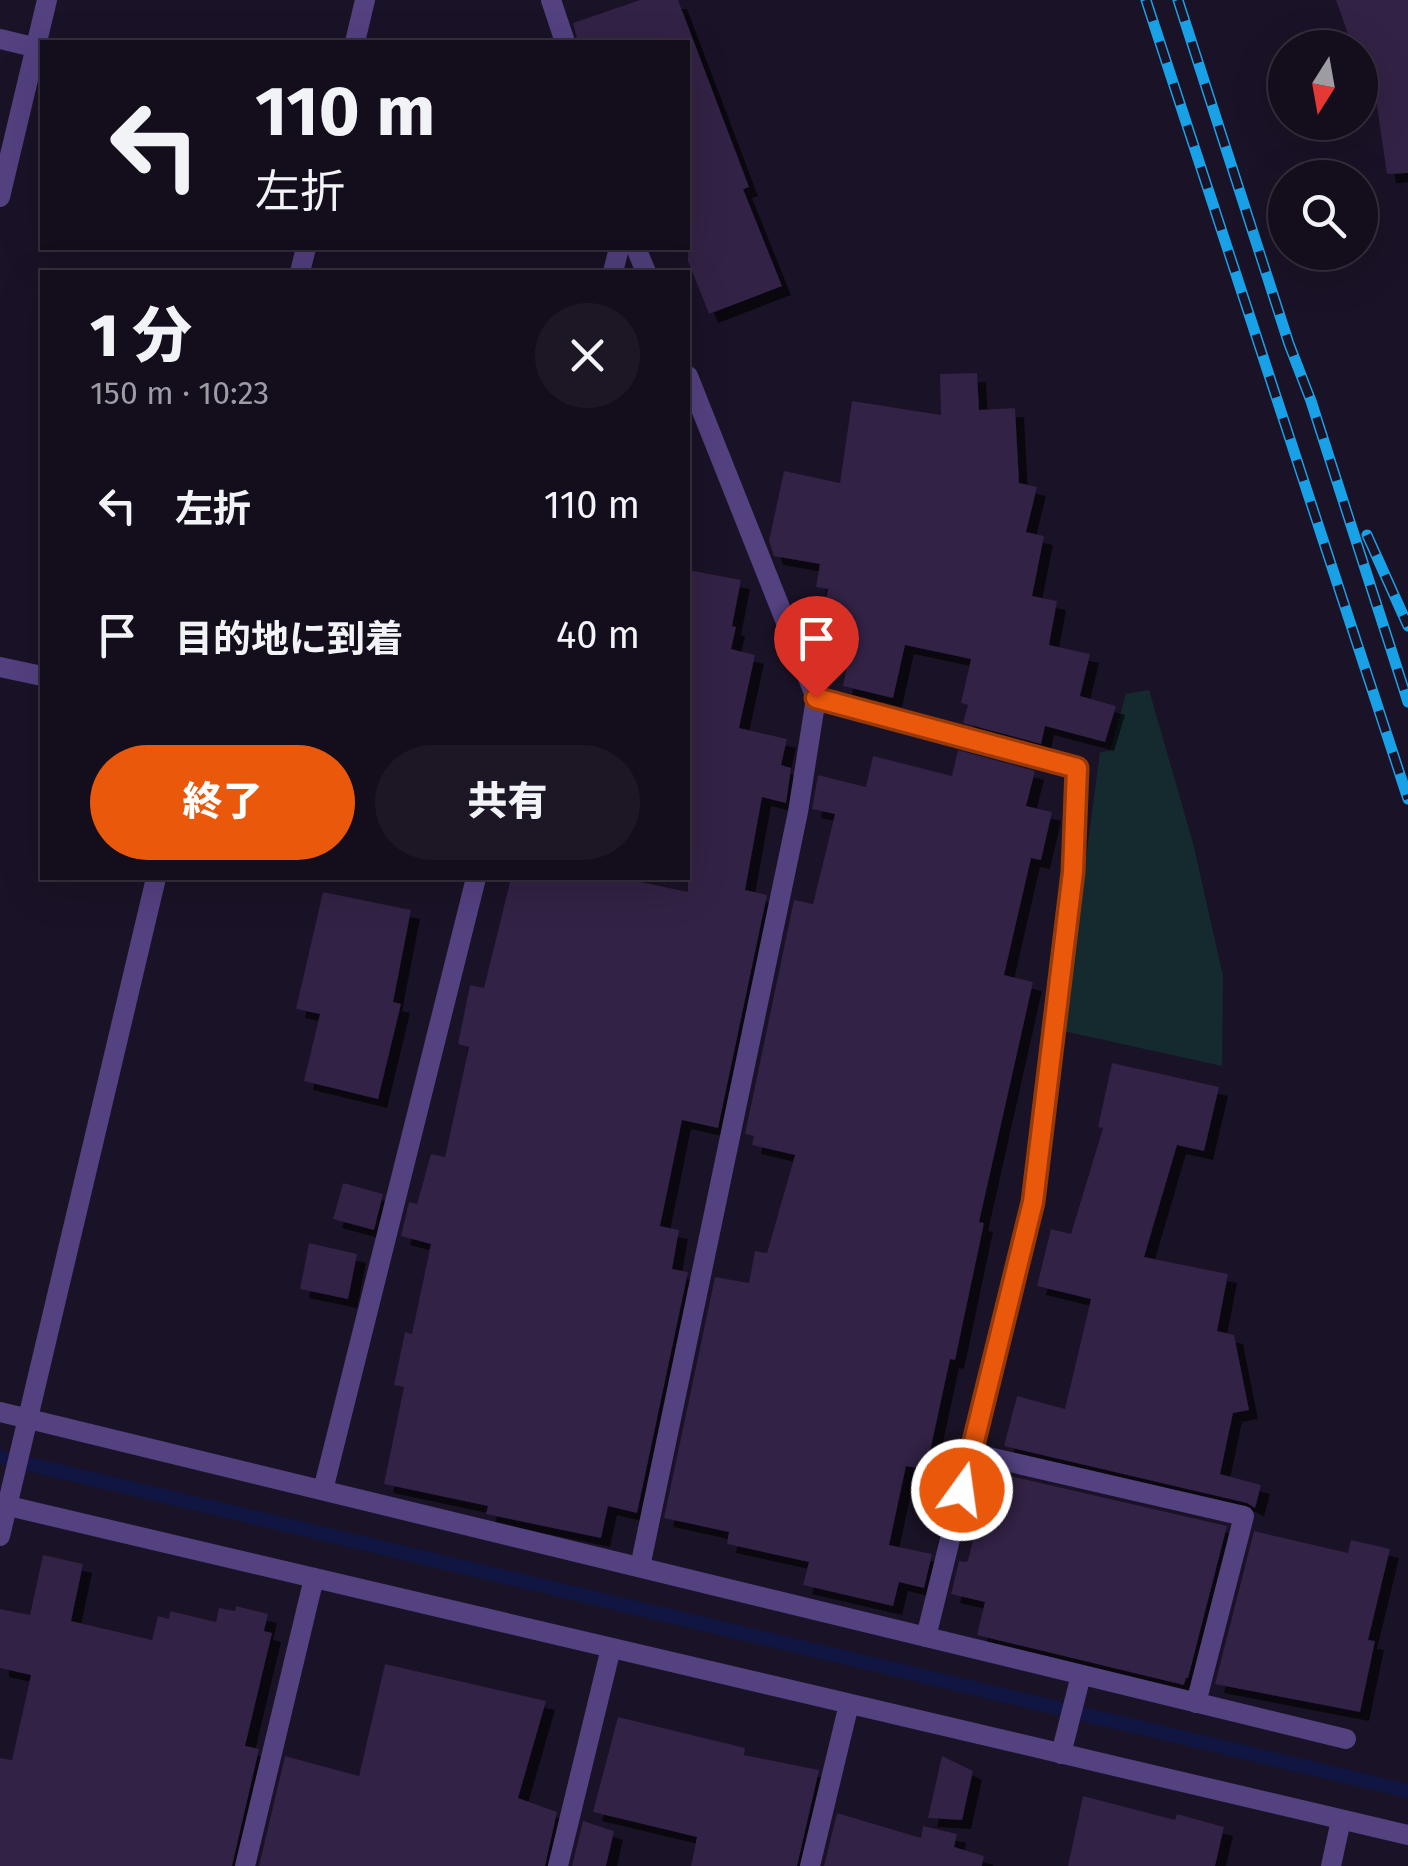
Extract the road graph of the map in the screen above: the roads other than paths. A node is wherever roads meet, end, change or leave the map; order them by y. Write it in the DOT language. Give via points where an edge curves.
graph roads {
  1 [pos="46,0"];
  2 [pos="365,0"];
  3 [pos="550,0"];
  4 [pos="0,39"];
  5 [pos="40,40"];
  6 [pos="355,40"];
  7 [pos="564,40"];
  8 [pos="39,48"];
  9 [pos="0,196"];
  10 [pos="690,381"];
  11 [pos="0,667"];
  12 [pos="40,676"];
  13 [pos="816,698"];
  14 [pos="156,880"];
  15 [pos="476,880"];
  16 [pos="0,1412"];
  17 [pos="28,1419"];
  18 [pos="972,1453"];
  19 [pos="323,1490"];
  20 [pos="4,1505"];
  21 [pos="0,1536"];
  22 [pos="640,1567"];
  23 [pos="314,1578"];
  24 [pos="926,1637"];
  25 [pos="610,1648"];
  26 [pos="1082,1675"];
  27 [pos="1196,1703"];
  28 [pos="849,1704"];
  29 [pos="1346,1739"];
  30 [pos="1061,1754"];
  31 [pos="1341,1820"];
  32 [pos="1408,1835"];
  33 [pos="245,1866"];
  34 [pos="558,1866"];
  35 [pos="810,1866"];
  36 [pos="1330,1866"];
  1 -- 5 [label="street"];
  2 -- 6 [label="street"];
  3 -- 7 [label="street"];
  4 -- 8 [label="street"];
  8 -- 9 [label="street"];
  10 -- 13 [label="street"];
  11 -- 12 [label="street"];
  13 -- 18 [label="street" via="1077,768 1073,872 1033,1202"];
  13 -- 22 [label="street"];
  14 -- 17 [label="street"];
  15 -- 19 [label="street"];
  16 -- 17 [label="street"];
  17 -- 19 [label="street"];
  17 -- 20 [label="street"];
  18 -- 24 [label="street"];
  18 -- 27 [label="street" via="1244,1516"];
  19 -- 22 [label="street"];
  20 -- 21 [label="street"];
  20 -- 23 [label="street"];
  22 -- 24 [label="street"];
  23 -- 25 [label="street"];
  23 -- 33 [label="street"];
  24 -- 26 [label="street"];
  25 -- 28 [label="street"];
  25 -- 34 [label="street"];
  26 -- 27 [label="street"];
  26 -- 30 [label="street"];
  27 -- 29 [label="street"];
  28 -- 30 [label="street"];
  28 -- 35 [label="street"];
  30 -- 31 [label="street"];
  31 -- 32 [label="street"];
  31 -- 36 [label="street"];
}
